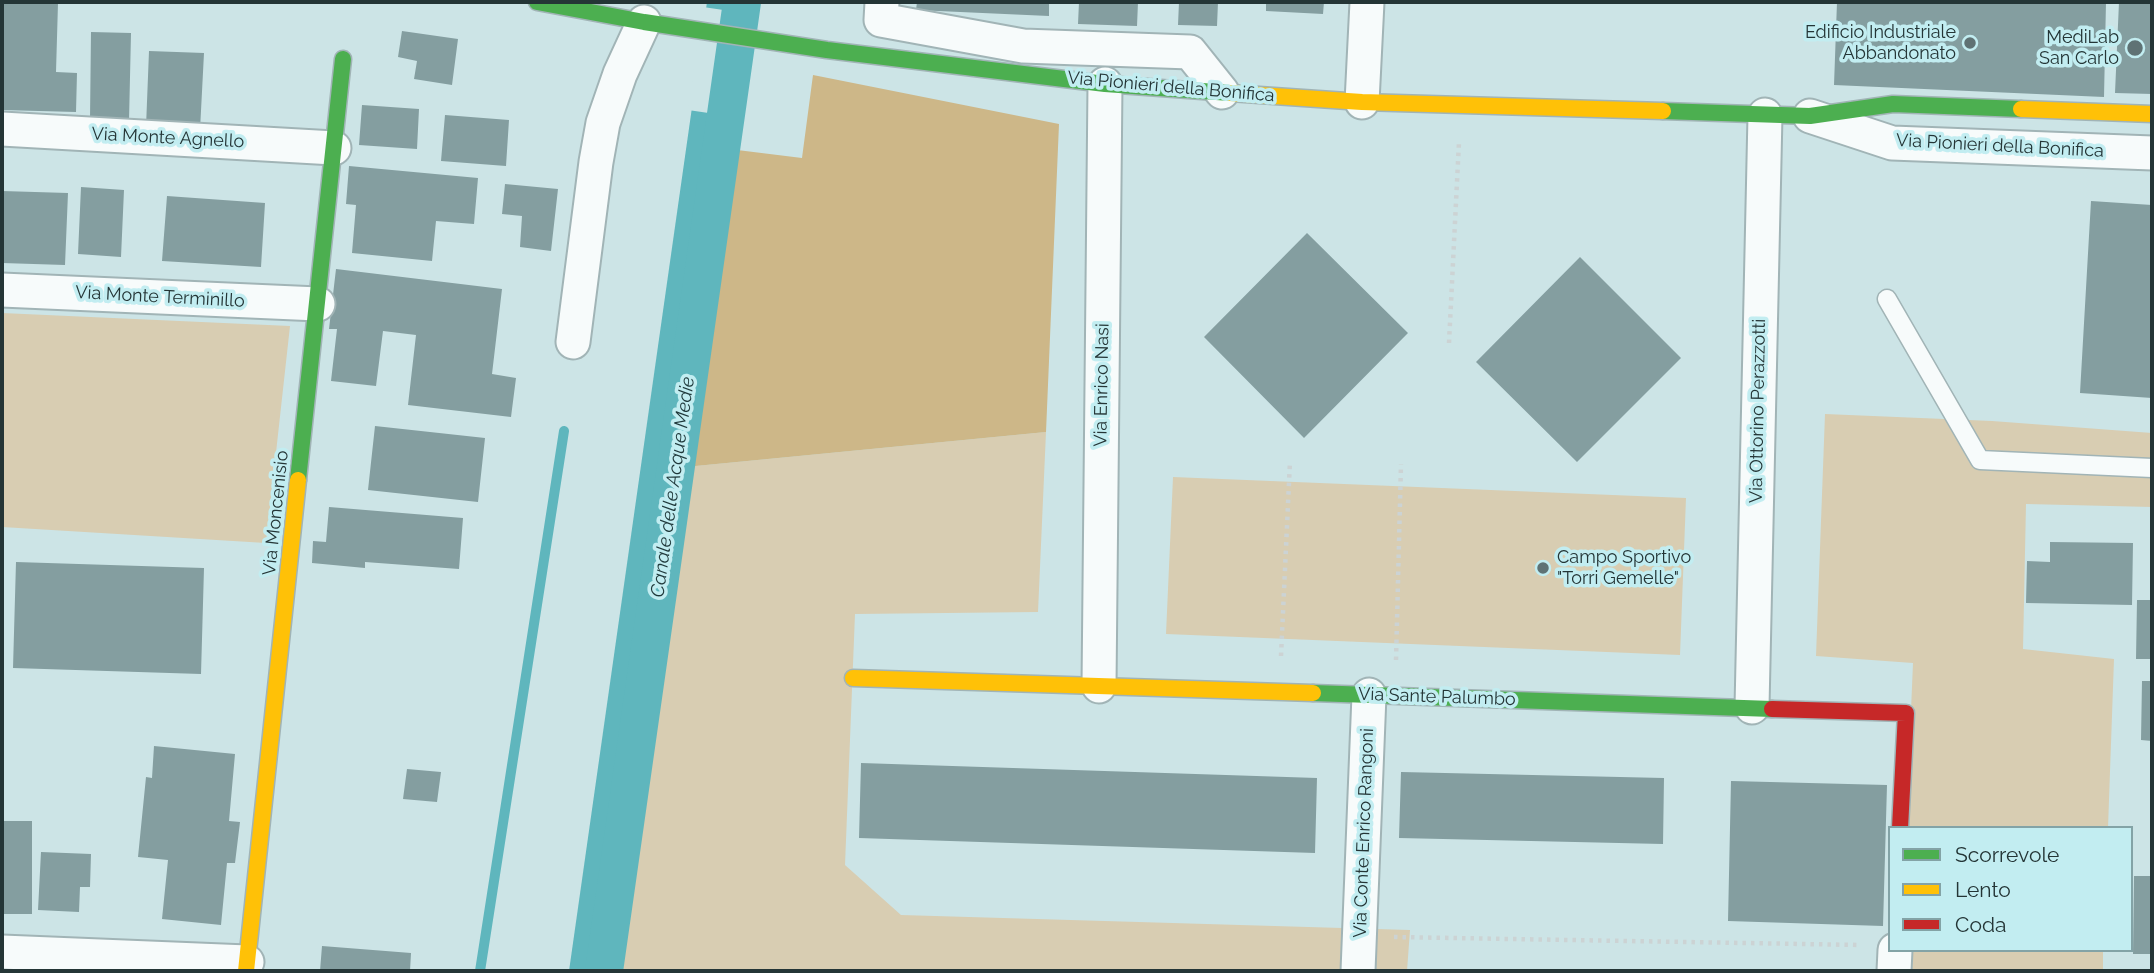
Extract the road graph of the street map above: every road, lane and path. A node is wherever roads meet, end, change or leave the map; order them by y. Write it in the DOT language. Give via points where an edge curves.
graph roads {
  1 [pos="537,2"];
  2 [pos="882,2"];
  3 [pos="1367,2"];
  4 [pos="644,22"];
  5 [pos="343,59"];
  6 [pos="1105,84"];
  7 [pos="1222,92"];
  8 [pos="1362,102"];
  9 [pos="1461,105"];
  10 [pos="2152,114"];
  11 [pos="1765,115"];
  12 [pos="1810,116"];
  13 [pos="2,129"];
  14 [pos="334,148"];
  15 [pos="2152,153"];
  16 [pos="2,290"];
  17 [pos="1887,299"];
  18 [pos="318,304"];
  19 [pos="573,342"];
  20 [pos="1449,343"];
  21 [pos="1290,461"];
  22 [pos="1401,464"];
  23 [pos="2152,468"];
  24 [pos="853,678"];
  25 [pos="1099,686"];
  26 [pos="1279,692"];
  27 [pos="1382,695"];
  28 [pos="1752,707"];
  29 [pos="1900,826"];
  30 [pos="1359,937"];
  31 [pos="1862,945"];
  32 [pos="2,952"];
  33 [pos="1895,952"];
  34 [pos="247,967"];
  35 [pos="1358,971"];
  36 [pos="1894,971"];
  1 -- 4 [label="street, Via Pionieri della Bonifica"];
  2 -- 7 [label="street" via="881,20 1023,46 1190,52"];
  3 -- 8 [label="street"];
  4 -- 6 [label="street, Via Pionieri della Bonifica"];
  4 -- 19 [label="street" via="603,123"];
  5 -- 14 [label="street, Via Moncenisio"];
  6 -- 7 [label="street, Via Pionieri della Bonifica"];
  6 -- 25 [label="street, Via Enrico Nasi"];
  7 -- 8 [label="street, Via Pionieri della Bonifica"];
  8 -- 9 [label="street, Via Pionieri della Bonifica"];
  9 -- 11 [label="street, Via Pionieri della Bonifica"];
  9 -- 20 [label="path"];
  10 -- 12 [label="street, Via Pionieri della Bonifica" via="1893,104"];
  11 -- 12 [label="street, Via Pionieri della Bonifica"];
  11 -- 28 [label="street, Via Ottorino Perazzotti"];
  12 -- 15 [label="street, Via Pionieri della Bonifica" via="1892,143"];
  13 -- 14 [label="street, Via Monte Agnello"];
  14 -- 18 [label="street, Via Moncenisio"];
  16 -- 18 [label="street, Via Monte Terminillo"];
  17 -- 23 [label="lane" via="1980,460"];
  18 -- 34 [label="street, Via Moncenisio"];
  21 -- 26 [label="path"];
  22 -- 27 [label="path"];
  24 -- 25 [label="street, Via Sante Palumbo"];
  25 -- 26 [label="street, Via Sante Palumbo"];
  26 -- 27 [label="street, Via Sante Palumbo"];
  27 -- 28 [label="street, Via Sante Palumbo"];
  27 -- 30 [label="street, Via Conte Enrico Rangoni"];
  28 -- 29 [label="street, Via Sante Palumbo" via="1906,713"];
  30 -- 31 [label="path"];
  30 -- 35 [label="street, Via Conte Enrico Rangoni"];
  32 -- 34 [label="street"];
  33 -- 36 [label="street"];
}
